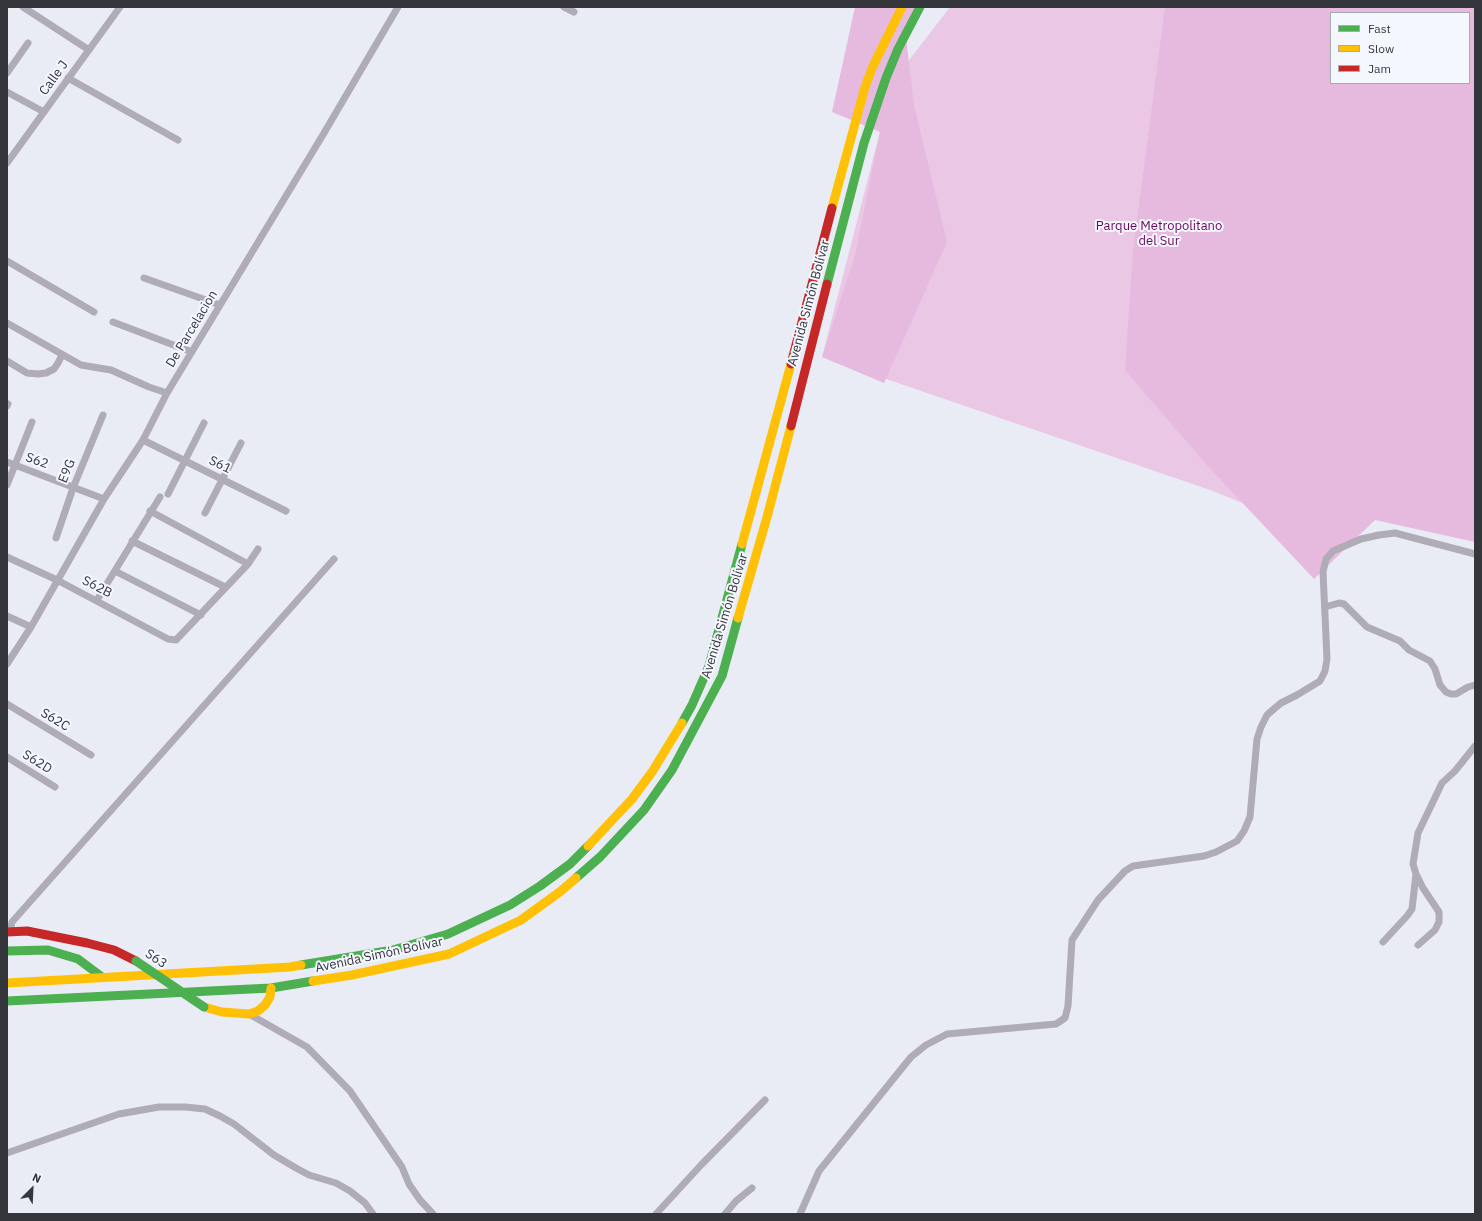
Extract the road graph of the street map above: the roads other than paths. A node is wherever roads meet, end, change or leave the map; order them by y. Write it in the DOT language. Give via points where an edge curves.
graph roads {
  1 [pos="22,7"];
  2 [pos="120,7"];
  3 [pos="398,7"];
  4 [pos="564,7"];
  5 [pos="902,7"];
  6 [pos="920,7"];
  7 [pos="574,12"];
  8 [pos="28,43"];
  9 [pos="89,50"];
  10 [pos="7,73"];
  11 [pos="68,78"];
  12 [pos="7,92"];
  13 [pos="44,112"];
  14 [pos="178,140"];
  15 [pos="7,163"];
  16 [pos="7,261"];
  17 [pos="144,278"];
  18 [pos="220,306"];
  19 [pos="94,312"];
  20 [pos="113,322"];
  21 [pos="7,323"];
  22 [pos="192,352"];
  23 [pos="62,355"];
  24 [pos="7,361"];
  25 [pos="167,394"];
  26 [pos="781,404"];
  27 [pos="795,408"];
  28 [pos="103,415"];
  29 [pos="32,422"];
  30 [pos="204,423"];
  31 [pos="143,440"];
  32 [pos="241,444"];
  33 [pos="185,461"];
  34 [pos="7,462"];
  35 [pos="15,465"];
  36 [pos="222,480"];
  37 [pos="7,485"];
  38 [pos="73,488"];
  39 [pos="168,494"];
  40 [pos="160,497"];
  41 [pos="104,499"];
  42 [pos="150,511"];
  43 [pos="286,511"];
  44 [pos="205,513"];
  45 [pos="56,538"];
  46 [pos="132,541"];
  47 [pos="258,549"];
  48 [pos="1475,554"];
  49 [pos="7,557"];
  50 [pos="334,559"];
  51 [pos="248,564"];
  52 [pos="115,571"];
  53 [pos="57,580"];
  54 [pos="225,587"];
  55 [pos="97,600"];
  56 [pos="1325,606"];
  57 [pos="201,615"];
  58 [pos="7,616"];
  59 [pos="31,627"];
  60 [pos="7,664"];
  61 [pos="1475,686"];
  62 [pos="7,704"];
  63 [pos="1475,746"];
  64 [pos="91,755"];
  65 [pos="7,757"];
  66 [pos="55,787"];
  67 [pos="1416,874"];
  68 [pos="8,932"];
  69 [pos="1383,942"];
  70 [pos="1418,945"];
  71 [pos="7,951"];
  72 [pos="102,977"];
  73 [pos="7,983"];
  74 [pos="271,988"];
  75 [pos="7,1001"];
  76 [pos="249,1014"];
  77 [pos="765,1100"];
  78 [pos="7,1152"];
  79 [pos="752,1188"];
  80 [pos="373,1214"];
  81 [pos="433,1214"];
  82 [pos="656,1214"];
  83 [pos="725,1214"];
  84 [pos="800,1214"];
  1 -- 9 [label="street"];
  2 -- 9 [label="street, Calle J"];
  3 -- 18 [label="street, De Parcelacion"];
  4 -- 7 [label="street"];
  5 -- 26 [label="main road, Avenida Simón Bolívar" via="872,66 865,87"];
  6 -- 27 [label="main road, Avenida Simón Bolívar" via="898,48 864,143"];
  8 -- 10 [label="street"];
  9 -- 11 [label="street, Calle J"];
  11 -- 13 [label="street, Calle J"];
  11 -- 14 [label="street"];
  12 -- 13 [label="street"];
  13 -- 15 [label="street, Calle J"];
  16 -- 19 [label="street"];
  17 -- 18 [label="street"];
  18 -- 22 [label="street, De Parcelacion"];
  20 -- 22 [label="street"];
  21 -- 23 [label="street"];
  22 -- 25 [label="street, De Parcelacion"];
  23 -- 24 [label="street" via="54,369 38,374 27,373"];
  23 -- 25 [label="street" via="81,365 111,370"];
  25 -- 31 [label="street, De Parcelacion"];
  26 -- 27 [label="main road"];
  26 -- 72 [label="main road, Avenida Simón Bolívar" via="709,666 692,705 667,750 636,794 570,864 510,905 448,934 394,950 290,967"];
  27 -- 74 [label="main road, Avenida Simón Bolívar" via="722,676 672,770 644,810 600,857 521,920 449,954 352,976"];
  28 -- 38 [label="street, E9G"];
  29 -- 35 [label="street"];
  30 -- 33 [label="street"];
  31 -- 33 [label="street, S61"];
  31 -- 41 [label="street, De Parcelacion"];
  32 -- 36 [label="street"];
  33 -- 36 [label="street, S61"];
  33 -- 39 [label="street"];
  34 -- 35 [label="street, S62"];
  35 -- 37 [label="street"];
  35 -- 38 [label="street, S62"];
  36 -- 43 [label="street, S61"];
  36 -- 44 [label="street"];
  38 -- 41 [label="street, S62"];
  38 -- 45 [label="street, E9G"];
  40 -- 42 [label="street"];
  41 -- 53 [label="street, De Parcelacion"];
  42 -- 46 [label="street"];
  42 -- 51 [label="street"];
  46 -- 52 [label="street"];
  46 -- 54 [label="street"];
  47 -- 51 [label="street"];
  48 -- 56 [label="street" via="1395,533 1379,534 1361,540 1333,551 1326,559 1323,572"];
  49 -- 53 [label="street, S62B"];
  50 -- 68 [label="street" via="12,922"];
  51 -- 54 [label="street"];
  52 -- 55 [label="street"];
  52 -- 57 [label="street"];
  53 -- 55 [label="street, S62B"];
  53 -- 59 [label="street, De Parcelacion"];
  54 -- 57 [label="street"];
  55 -- 57 [label="street, S62B" via="168,639 176,640"];
  56 -- 61 [label="street" via="1344,604 1368,627 1400,642 1430,661 1440,685 1446,692 1456,694"];
  56 -- 84 [label="street" via="1325,671 1320,681 1274,708 1260,727 1250,817 1237,841 1204,856 1133,866 1125,871 1098,900 1072,940 1065,1018 1056,1024 947,1034 926,1045 911,1057 819,1171"];
  58 -- 59 [label="street"];
  59 -- 60 [label="street, De Parcelacion"];
  62 -- 64 [label="street, S62C"];
  63 -- 67 [label="street" via="1442,783 1431,804 1418,833 1413,864"];
  65 -- 66 [label="street, S62D"];
  67 -- 69 [label="street" via="1412,909"];
  67 -- 70 [label="street" via="1440,917 1435,930"];
  68 -- 76 [label="main road, S63, bridge" via="27,931 87,942 114,950 136,961 204,1007 222,1012"];
  71 -- 72 [label="main road" via="48,950 78,959"];
  72 -- 73 [label="main road, Avenida Simón Bolívar"];
  74 -- 75 [label="main road, Avenida Simón Bolívar"];
  74 -- 76 [label="main road" via="270,997 265,1005"];
  76 -- 81 [label="street" via="307,1047 350,1091 402,1168 409,1184"];
  77 -- 82 [label="street" via="701,1164"];
  78 -- 80 [label="street" via="119,1114 159,1107 205,1109 234,1124 274,1155 296,1168 350,1191 365,1203"];
  79 -- 83 [label="street"];
}
